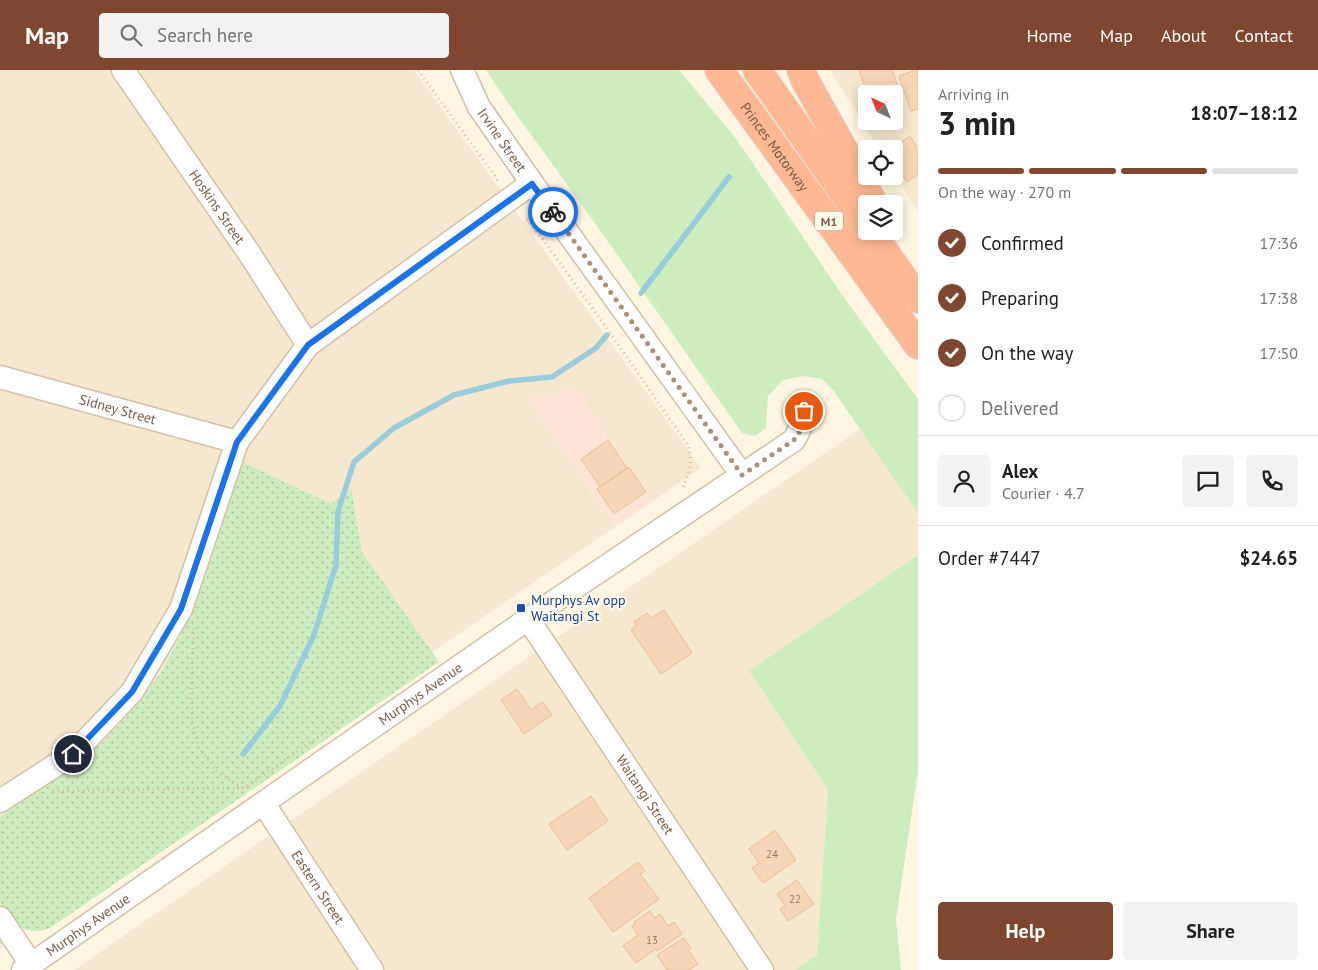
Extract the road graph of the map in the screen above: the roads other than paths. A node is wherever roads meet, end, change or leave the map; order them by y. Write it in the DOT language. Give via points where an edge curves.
graph roads {
  1 [pos="123,70"];
  2 [pos="462,70"];
  3 [pos="708,70"];
  4 [pos="719,70"];
  5 [pos="757,70"];
  6 [pos="801,70"];
  7 [pos="739,98"];
  8 [pos="532,184"];
  9 [pos="869,195"];
  10 [pos="858,215"];
  11 [pos="876,240"];
  12 [pos="895,240"];
  13 [pos="918,282"];
  14 [pos="918,299"];
  15 [pos="308,345"];
  16 [pos="918,345"];
  17 [pos="0,377"];
  18 [pos="804,411"];
  19 [pos="237,442"];
  20 [pos="742,475"];
  21 [pos="528,619"];
  22 [pos="0,801"];
  23 [pos="264,804"];
  24 [pos="0,918"];
  25 [pos="27,967"];
  26 [pos="372,970"];
  27 [pos="762,970"];
  1 -- 15 [label="street, Hoskins Street" via="249,252"];
  2 -- 8 [label="street, Irvine Street" via="479,107"];
  3 -- 7 [label="highway"];
  4 -- 7 [label="highway, Princes Motorway / M1"];
  5 -- 10 [label="highway, M1"];
  6 -- 9 [label="highway"];
  7 -- 16 [label="highway, Princes Motorway / M1"];
  8 -- 15 [label="street"];
  8 -- 20 [label="street, Irvine Street"];
  11 -- 14 [label="highway"];
  12 -- 13 [label="highway"];
  15 -- 19 [label="street"];
  17 -- 19 [label="street, Sidney Street"];
  18 -- 20 [label="street, Murphys Avenue" via="800,431 794,440"];
  19 -- 22 [label="street" via="181,609 132,692 73,754"];
  20 -- 21 [label="street, Murphys Avenue"];
  21 -- 23 [label="street, Murphys Avenue"];
  21 -- 27 [label="street, Waitangi Street"];
  23 -- 25 [label="street, Murphys Avenue"];
  23 -- 26 [label="street, Eastern Street"];
  24 -- 25 [label="street"];
}
